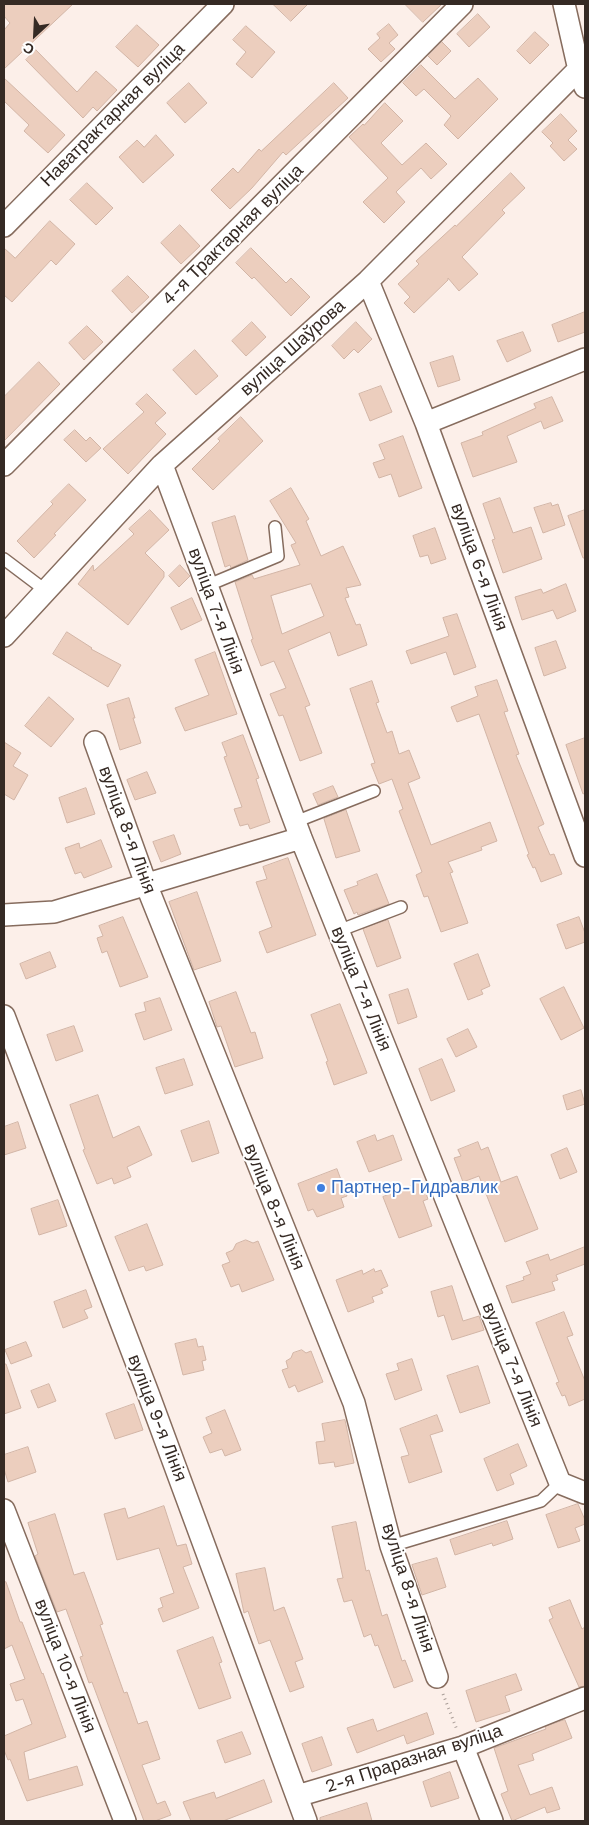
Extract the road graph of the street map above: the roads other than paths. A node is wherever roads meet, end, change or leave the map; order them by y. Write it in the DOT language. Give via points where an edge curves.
graph roads {
  1 [pos="223,4"];
  2 [pos="462,4"];
  3 [pos="564,4"];
  4 [pos="583,73"];
  5 [pos="4,226"];
  6 [pos="368,281"];
  7 [pos="585,359"];
  8 [pos="426,423"];
  9 [pos="4,465"];
  10 [pos="162,466"];
  11 [pos="274,528"];
  12 [pos="4,559"];
  13 [pos="206,586"];
  14 [pos="45,590"];
  15 [pos="4,636"];
  16 [pos="95,742"];
  17 [pos="374,791"];
  18 [pos="298,830"];
  19 [pos="585,856"];
  20 [pos="146,884"];
  21 [pos="401,907"];
  22 [pos="4,915"];
  23 [pos="338,931"];
  24 [pos="4,1016"];
  25 [pos="560,1483"];
  26 [pos="585,1493"];
  27 [pos="4,1510"];
  28 [pos="391,1546"];
  29 [pos="437,1677"];
  30 [pos="585,1698"];
  31 [pos="463,1747"];
  32 [pos="298,1796"];
  33 [pos="125,1821"];
  34 [pos="306,1821"];
  35 [pos="492,1821"];
  1 -- 5 [label="street, Наватрактарная вуліца"];
  2 -- 9 [label="street, 4-я Трактарная вуліца"];
  3 -- 4 [label="street"];
  4 -- 6 [label="street, вуліца Шаўрова"];
  6 -- 8 [label="street, вуліца 6-я Лінія"];
  6 -- 10 [label="street, вуліца Шаўрова"];
  7 -- 8 [label="street"];
  8 -- 19 [label="street, вуліца 6-я Лінія"];
  10 -- 13 [label="street, вуліца 7-я Лінія"];
  10 -- 14 [label="street, вуліца Шаўрова"];
  11 -- 13 [label="lane" via="278,556"];
  12 -- 14 [label="lane"];
  13 -- 18 [label="street, вуліца 7-я Лінія"];
  14 -- 15 [label="street, вуліца Шаўрова"];
  16 -- 20 [label="street, вуліца 8-я Лінія"];
  17 -- 18 [label="lane"];
  18 -- 20 [label="street"];
  18 -- 23 [label="street, вуліца 7-я Лінія"];
  20 -- 22 [label="street" via="54,912"];
  20 -- 28 [label="street, вуліца 8-я Лінія" via="354,1403"];
  21 -- 23 [label="lane"];
  23 -- 25 [label="street, вуліца 7-я Лінія"];
  24 -- 32 [label="street, вуліца 9-я Лінія"];
  25 -- 26 [label="street"];
  25 -- 28 [label="lane" via="541,1501"];
  27 -- 33 [label="street, вуліца 10-я Лінія"];
  28 -- 29 [label="street, вуліца 8-я Лінія"];
  30 -- 31 [label="street, 2-я Праразная вуліца"];
  31 -- 32 [label="street, 2-я Праразная вуліца"];
  31 -- 35 [label="street"];
  32 -- 34 [label="street, вуліца 9-я Лінія"];
}
